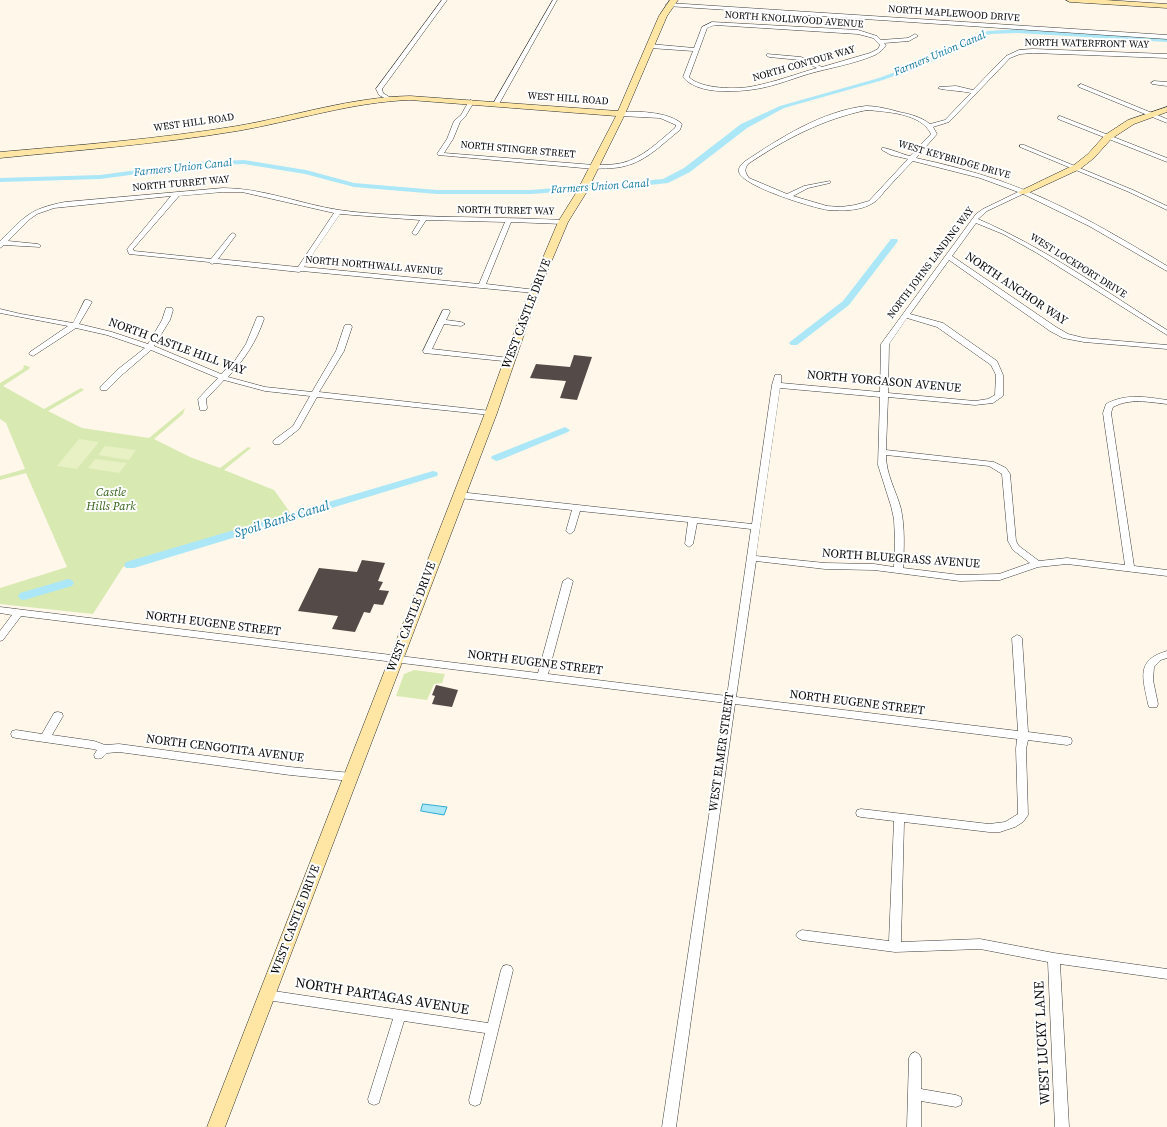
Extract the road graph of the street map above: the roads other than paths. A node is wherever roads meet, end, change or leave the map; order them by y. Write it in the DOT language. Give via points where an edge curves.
graph roads {
  1 [pos="446,0"];
  2 [pos="555,0"];
  3 [pos="1070,0"];
  4 [pos="672,3"];
  5 [pos="1152,3"];
  6 [pos="1167,6"];
  7 [pos="790,13"];
  8 [pos="787,27"];
  9 [pos="915,36"];
  10 [pos="1167,37"];
  11 [pos="881,42"];
  12 [pos="650,46"];
  13 [pos="770,49"];
  14 [pos="696,50"];
  15 [pos="769,55"];
  16 [pos="1167,56"];
  17 [pos="767,63"];
  18 [pos="823,69"];
  19 [pos="1154,83"];
  20 [pos="1167,84"];
  21 [pos="1081,86"];
  22 [pos="941,88"];
  23 [pos="974,92"];
  24 [pos="385,96"];
  25 [pos="471,102"];
  26 [pos="496,104"];
  27 [pos="1167,109"];
  28 [pos="621,114"];
  29 [pos="1149,114"];
  30 [pos="1060,118"];
  31 [pos="1167,121"];
  32 [pos="930,126"];
  33 [pos="1108,137"];
  34 [pos="1022,146"];
  35 [pos="884,149"];
  36 [pos="0,155"];
  37 [pos="912,159"];
  38 [pos="1167,160"];
  39 [pos="594,167"];
  40 [pos="1077,167"];
  41 [pos="828,182"];
  42 [pos="1023,192"];
  43 [pos="176,194"];
  44 [pos="788,196"];
  45 [pos="1167,208"];
  46 [pos="338,212"];
  47 [pos="424,218"];
  48 [pos="510,220"];
  49 [pos="975,220"];
  50 [pos="563,222"];
  51 [pos="416,233"];
  52 [pos="233,235"];
  53 [pos="2,241"];
  54 [pos="38,246"];
  55 [pos="948,256"];
  56 [pos="212,262"];
  57 [pos="1167,269"];
  58 [pos="299,270"];
  59 [pos="482,286"];
  60 [pos="534,291"];
  61 [pos="88,302"];
  62 [pos="169,310"];
  63 [pos="0,311"];
  64 [pos="446,312"];
  65 [pos="905,315"];
  66 [pos="260,319"];
  67 [pos="441,322"];
  68 [pos="462,324"];
  69 [pos="74,325"];
  70 [pos="348,327"];
  71 [pos="1167,333"];
  72 [pos="150,347"];
  73 [pos="1167,347"];
  74 [pos="33,354"];
  75 [pos="510,360"];
  76 [pos="222,378"];
  77 [pos="777,381"];
  78 [pos="104,388"];
  79 [pos="314,394"];
  80 [pos="883,394"];
  81 [pos="1167,402"];
  82 [pos="203,408"];
  83 [pos="491,413"];
  84 [pos="277,442"];
  85 [pos="882,452"];
  86 [pos="459,495"];
  87 [pos="577,508"];
  88 [pos="693,520"];
  89 [pos="756,527"];
  90 [pos="570,531"];
  91 [pos="689,544"];
  92 [pos="751,558"];
  93 [pos="1037,564"];
  94 [pos="1130,568"];
  95 [pos="898,571"];
  96 [pos="1167,573"];
  97 [pos="568,581"];
  98 [pos="0,610"];
  99 [pos="18,613"];
  100 [pos="0,638"];
  101 [pos="1017,638"];
  102 [pos="1167,654"];
  103 [pos="396,659"];
  104 [pos="542,677"];
  105 [pos="730,701"];
  106 [pos="1153,704"];
  107 [pos="58,716"];
  108 [pos="16,734"];
  109 [pos="1023,736"];
  110 [pos="44,738"];
  111 [pos="1067,741"];
  112 [pos="351,778"];
  113 [pos="861,813"];
  114 [pos="899,819"];
  115 [pos="802,935"];
  116 [pos="895,947"];
  117 [pos="1054,958"];
  118 [pos="507,970"];
  119 [pos="1167,974"];
  120 [pos="266,995"];
  121 [pos="400,1015"];
  122 [pos="492,1029"];
  123 [pos="915,1058"];
  124 [pos="914,1094"];
  125 [pos="374,1099"];
  126 [pos="475,1100"];
  127 [pos="956,1101"];
  128 [pos="216,1127"];
  129 [pos="669,1127"];
  130 [pos="914,1127"];
  131 [pos="1062,1127"];
  1 -- 24 [label="street" via="379,89"];
  2 -- 26 [label="street"];
  3 -- 5 [label="street"];
  4 -- 7 [label="street, NORTH MAPLEWOOD DRIVE"];
  4 -- 12 [label="street, WEST HILL ROAD"];
  5 -- 6 [label="street"];
  7 -- 8 [label="street"];
  7 -- 10 [label="street, NORTH MAPLEWOOD DRIVE"];
  8 -- 11 [label="street, NORTH KNOLLWOOD AVENUE" via="858,32 870,35"];
  8 -- 14 [label="street, NORTH KNOLLWOOD AVENUE" via="721,23 708,25"];
  9 -- 11 [label="street"];
  11 -- 18 [label="street, NORTH CONTOUR WAY" via="882,48 877,52"];
  12 -- 14 [label="street"];
  12 -- 28 [label="street, WEST HILL ROAD"];
  13 -- 15 [label="street"];
  14 -- 18 [label="street, NORTH CONTOUR WAY" via="686,77 694,84 741,90"];
  15 -- 17 [label="street"];
  15 -- 18 [label="street" via="801,59"];
  16 -- 23 [label="street, NORTH WATERFRONT WAY" via="1019,52 1008,57"];
  19 -- 20 [label="street"];
  21 -- 29 [label="street"];
  22 -- 23 [label="street"];
  23 -- 32 [label="street, NORTH WATERFRONT WAY" via="947,121"];
  24 -- 25 [label="street, WEST HILL ROAD"];
  24 -- 36 [label="street, WEST HILL ROAD" via="269,123 210,133"];
  25 -- 26 [label="street, WEST HILL ROAD"];
  25 -- 39 [label="street, NORTH STINGER STREET" via="457,121 450,139 440,154"];
  26 -- 28 [label="street, WEST HILL ROAD"];
  27 -- 29 [label="street, NORTH JOHNS LANDING WAY"];
  28 -- 39 [label="street, WEST CASTLE DRIVE"];
  28 -- 39 [label="street, NORTH STINGER STREET" via="663,117 679,124 678,129 638,159 615,166"];
  29 -- 31 [label="street"];
  29 -- 33 [label="street, NORTH JOHNS LANDING WAY"];
  30 -- 33 [label="street"];
  32 -- 37 [label="street" via="934,134"];
  32 -- 44 [label="street" via="909,116 867,108 817,122 784,137 746,163 742,173 747,179"];
  33 -- 38 [label="street"];
  33 -- 40 [label="street, NORTH JOHNS LANDING WAY"];
  34 -- 40 [label="street"];
  35 -- 37 [label="street, WEST KEYBRIDGE DRIVE"];
  37 -- 42 [label="street, WEST KEYBRIDGE DRIVE" via="971,173"];
  37 -- 44 [label="street" via="870,202 862,206 831,209 814,206"];
  39 -- 50 [label="street, WEST CASTLE DRIVE"];
  40 -- 42 [label="street, NORTH JOHNS LANDING WAY"];
  40 -- 45 [label="street"];
  41 -- 44 [label="street" via="806,187"];
  42 -- 49 [label="street, NORTH JOHNS LANDING WAY" via="985,210"];
  42 -- 57 [label="street, WEST KEYBRIDGE DRIVE" via="1078,217"];
  43 -- 46 [label="street, NORTH TURRET WAY" via="242,190"];
  43 -- 53 [label="street, NORTH TURRET WAY" via="45,208 32,213"];
  43 -- 56 [label="street, NORTH NORTHWALL AVENUE" via="130,249 131,253"];
  46 -- 47 [label="street, NORTH TURRET WAY"];
  46 -- 58 [label="street"];
  47 -- 48 [label="street, NORTH TURRET WAY"];
  47 -- 51 [label="street"];
  48 -- 50 [label="street, NORTH TURRET WAY"];
  48 -- 59 [label="street"];
  49 -- 55 [label="street, NORTH JOHNS LANDING WAY"];
  49 -- 71 [label="street, WEST LOCKPORT DRIVE" via="1039,252"];
  50 -- 60 [label="street, WEST CASTLE DRIVE"];
  52 -- 56 [label="street"];
  53 -- 54 [label="street"];
  55 -- 65 [label="street, NORTH JOHNS LANDING WAY"];
  55 -- 73 [label="street, NORTH ANCHOR WAY" via="1066,336 1084,340"];
  56 -- 58 [label="street, NORTH NORTHWALL AVENUE"];
  58 -- 59 [label="street, NORTH NORTHWALL AVENUE"];
  59 -- 60 [label="street, NORTH NORTHWALL AVENUE"];
  60 -- 75 [label="street, WEST CASTLE DRIVE"];
  61 -- 69 [label="street"];
  62 -- 72 [label="street"];
  63 -- 69 [label="street, NORTH CASTLE HILL WAY"];
  64 -- 67 [label="street"];
  65 -- 80 [label="street, NORTH JOHNS LANDING WAY" via="885,344"];
  65 -- 80 [label="street, NORTH YORGASON AVENUE" via="940,325 994,363 999,370 999,396 990,402 975,403"];
  66 -- 76 [label="street" via="250,345"];
  67 -- 68 [label="street"];
  67 -- 75 [label="street" via="427,351"];
  69 -- 72 [label="street, NORTH CASTLE HILL WAY"];
  69 -- 74 [label="street"];
  70 -- 79 [label="street" via="334,362"];
  72 -- 76 [label="street, NORTH CASTLE HILL WAY"];
  72 -- 78 [label="street"];
  75 -- 83 [label="street, WEST CASTLE DRIVE"];
  76 -- 79 [label="street, NORTH CASTLE HILL WAY" via="265,389"];
  76 -- 82 [label="street" via="202,399"];
  77 -- 80 [label="street, NORTH YORGASON AVENUE"];
  77 -- 89 [label="street, WEST ELMER STREET"];
  79 -- 83 [label="street, NORTH CASTLE HILL WAY"];
  79 -- 84 [label="street" via="296,427"];
  80 -- 85 [label="street, NORTH JOHNS LANDING WAY"];
  81 -- 94 [label="street" via="1133,399 1115,401 1109,406 1107,413"];
  83 -- 86 [label="street, WEST CASTLE DRIVE"];
  85 -- 93 [label="street" via="991,464 1003,470 1006,474 1012,540 1016,548"];
  85 -- 95 [label="street, NORTH JOHNS LANDING WAY" via="885,480 897,510"];
  86 -- 87 [label="street"];
  86 -- 103 [label="street, WEST CASTLE DRIVE"];
  87 -- 88 [label="street"];
  87 -- 90 [label="street"];
  88 -- 89 [label="street"];
  88 -- 91 [label="street"];
  89 -- 92 [label="street, WEST ELMER STREET"];
  92 -- 95 [label="street, NORTH BLUEGRASS AVENUE"];
  92 -- 105 [label="street, WEST ELMER STREET"];
  93 -- 94 [label="street, NORTH BLUEGRASS AVENUE" via="1067,561"];
  93 -- 95 [label="street, NORTH BLUEGRASS AVENUE" via="1000,577 960,578"];
  94 -- 96 [label="street, NORTH BLUEGRASS AVENUE"];
  97 -- 104 [label="street"];
  98 -- 99 [label="street, NORTH EUGENE STREET"];
  99 -- 100 [label="street"];
  99 -- 103 [label="street, NORTH EUGENE STREET"];
  101 -- 109 [label="street"];
  102 -- 106 [label="street" via="1156,657 1149,664"];
  103 -- 104 [label="street, NORTH EUGENE STREET"];
  103 -- 112 [label="street, WEST CASTLE DRIVE"];
  104 -- 105 [label="street, NORTH EUGENE STREET"];
  105 -- 109 [label="street, NORTH EUGENE STREET"];
  105 -- 129 [label="street, WEST ELMER STREET"];
  107 -- 110 [label="street"];
  108 -- 110 [label="street, NORTH CENGOTITA AVENUE"];
  109 -- 111 [label="street, NORTH EUGENE STREET"];
  109 -- 114 [label="street" via="1020,749 1023,815 1016,823 1004,828 989,828"];
  110 -- 112 [label="street, NORTH CENGOTITA AVENUE" via="94,745 102,752 119,748"];
  112 -- 120 [label="street, WEST CASTLE DRIVE"];
  113 -- 114 [label="street"];
  114 -- 116 [label="street"];
  115 -- 116 [label="street"];
  116 -- 117 [label="street" via="980,944"];
  117 -- 119 [label="street"];
  117 -- 131 [label="street, WEST LUCKY LANE"];
  118 -- 122 [label="street"];
  120 -- 121 [label="street, NORTH PARTAGAS AVENUE"];
  120 -- 128 [label="street, WEST CASTLE DRIVE"];
  121 -- 122 [label="street, NORTH PARTAGAS AVENUE"];
  121 -- 125 [label="street"];
  122 -- 126 [label="street"];
  123 -- 124 [label="street"];
  124 -- 127 [label="street"];
  124 -- 130 [label="street"];
}
